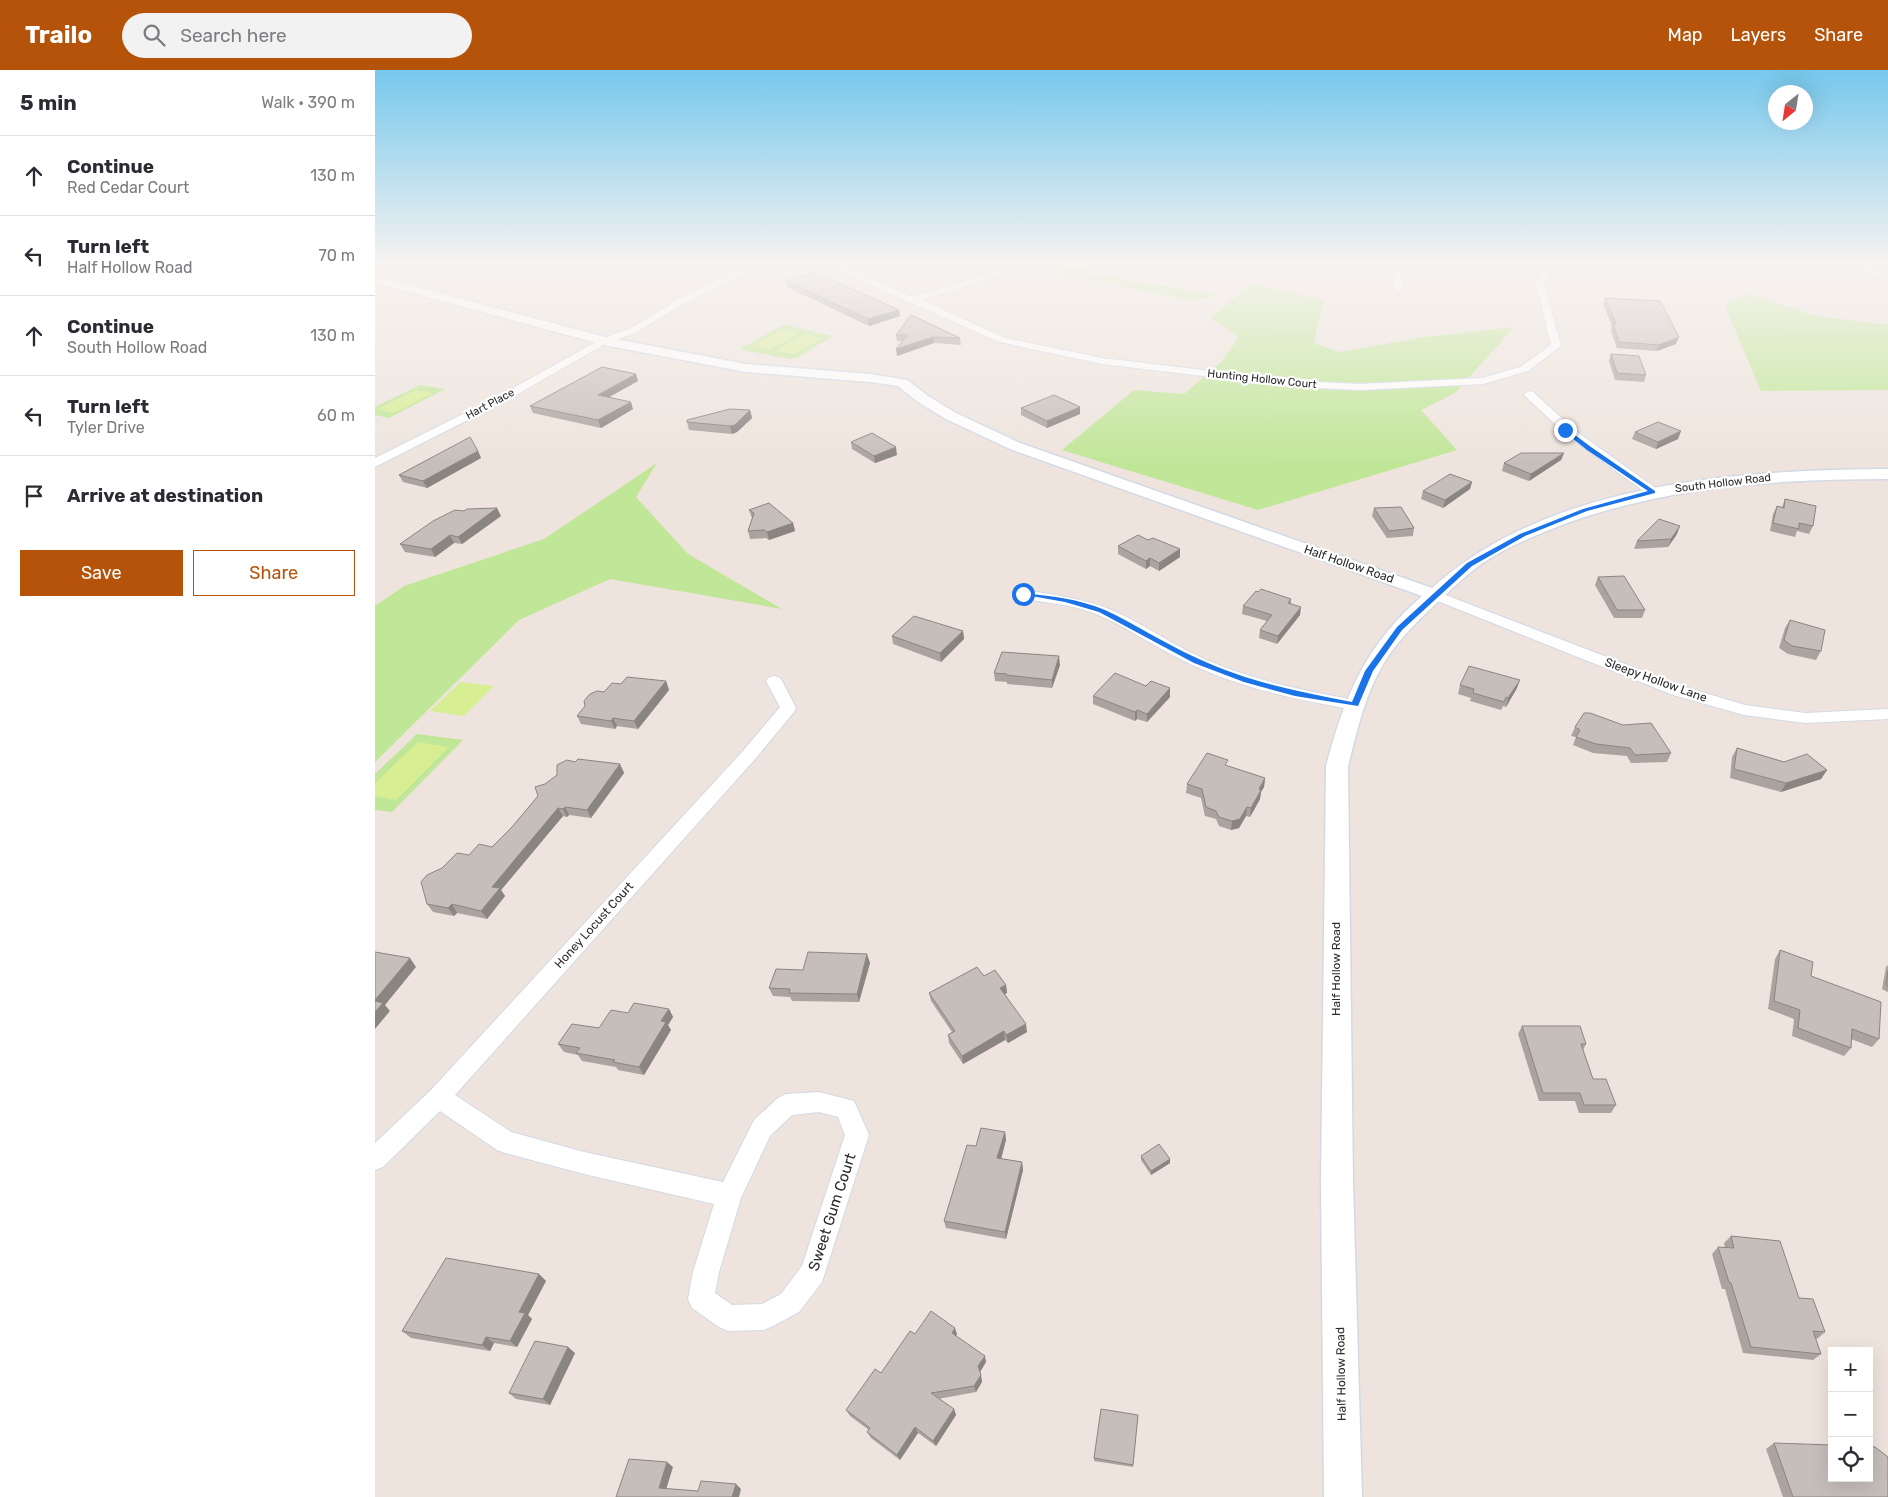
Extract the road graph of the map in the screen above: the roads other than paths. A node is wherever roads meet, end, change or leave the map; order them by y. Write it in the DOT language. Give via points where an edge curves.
graph roads {
  1 [pos="568,332"];
  2 [pos="630,332"];
  3 [pos="984,332"];
  4 [pos="1552,332"];
  5 [pos="604,341"];
  6 [pos="1529,394"];
  7 [pos="375,463"];
  8 [pos="1888,474"];
  9 [pos="1653,492"];
  10 [pos="1023,594"];
  11 [pos="1435,595"];
  12 [pos="774,681"];
  13 [pos="1355,705"];
  14 [pos="1888,714"];
  15 [pos="439,1097"];
  16 [pos="375,1159"];
  17 [pos="729,1195"];
  18 [pos="1343,1497"];
  1 -- 5 [label="street, Half Hollow Road"];
  2 -- 5 [label="street, Hart Place"];
  3 -- 4 [label="street, Hunting Hollow Court" via="1002,340 1102,360 1295,384 1360,386 1483,380 1523,369 1556,346"];
  5 -- 7 [label="street, Hart Place" via="503,398"];
  5 -- 11 [label="street, Half Hollow Road" via="746,368 903,383 951,416 1015,446"];
  6 -- 9 [label="street" via="1577,439"];
  8 -- 9 [label="street, South Hollow Road" via="1784,476 1705,483"];
  9 -- 11 [label="street, South Hollow Road" via="1585,510 1523,535 1470,565"];
  10 -- 13 [label="street" via="1065,600 1101,611 1197,661 1247,680 1295,694"];
  11 -- 13 [label="street, Half Hollow Road" via="1400,628 1369,671"];
  11 -- 14 [label="street, Sleepy Hollow Lane" via="1679,691 1744,710 1805,718"];
  12 -- 15 [label="street, Honey Locust Court" via="787,708 749,755"];
  13 -- 18 [label="street, Half Hollow Road" via="1337,766 1337,1172"];
  15 -- 16 [label="street, Honey Locust Court"];
  15 -- 17 [label="street" via="505,1142"];
  17 -- 17 [label="street, Sweet Gum Court" via="705,1272 701,1299 728,1318 764,1317 790,1303 813,1273 857,1134 846,1108 819,1102 785,1106 762,1128"];
}
